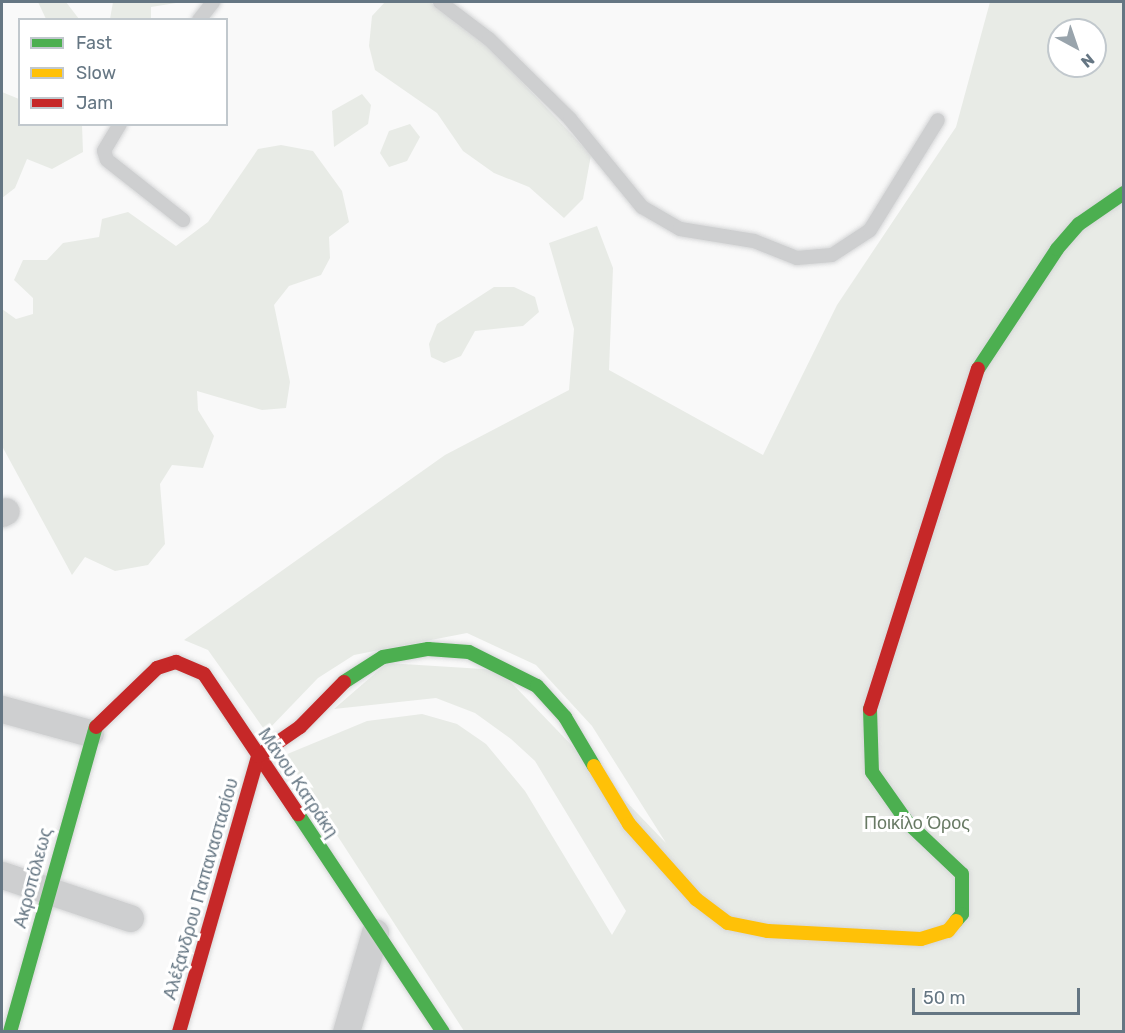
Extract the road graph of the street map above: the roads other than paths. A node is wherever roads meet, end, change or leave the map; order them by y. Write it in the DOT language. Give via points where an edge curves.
graph roads {
  1 [pos="440,2"];
  2 [pos="938,120"];
  3 [pos="119,126"];
  4 [pos="1124,193"];
  5 [pos="183,220"];
  6 [pos="2,709"];
  7 [pos="90,733"];
  8 [pos="258,756"];
  9 [pos="2,875"];
  10 [pos="50,889"];
  11 [pos="130,918"];
  12 [pos="375,932"];
  13 [pos="9,1032"];
  14 [pos="179,1032"];
  15 [pos="346,1032"];
  16 [pos="443,1032"];
  1 -- 2 [label="lane" via="489,39 570,119 642,207 680,229 754,241 797,258 832,255 870,230"];
  3 -- 5 [label="lane" via="104,151 107,160"];
  4 -- 8 [label="street" via="1079,224 1057,249 996,336 974,376 870,711 872,772 908,823 962,874 962,914 948,931 921,939 768,931 728,923 696,899 629,824 565,717 537,686 469,652 428,649 383,657 325,695 300,727"];
  6 -- 7 [label="street"];
  7 -- 8 [label="street, Μάνου Κατράκη" via="157,668 184,663 204,674"];
  7 -- 10 [label="street, Ακροπόλεως"];
  8 -- 12 [label="street, Μάνου Κατράκη"];
  8 -- 14 [label="street, Αλέξανδρου Παπαναστασίου"];
  9 -- 10 [label="street"];
  10 -- 11 [label="street"];
  10 -- 13 [label="street, Ακροπόλεως"];
  12 -- 15 [label="street"];
  12 -- 16 [label="street, Μάνου Κατράκη"];
}
